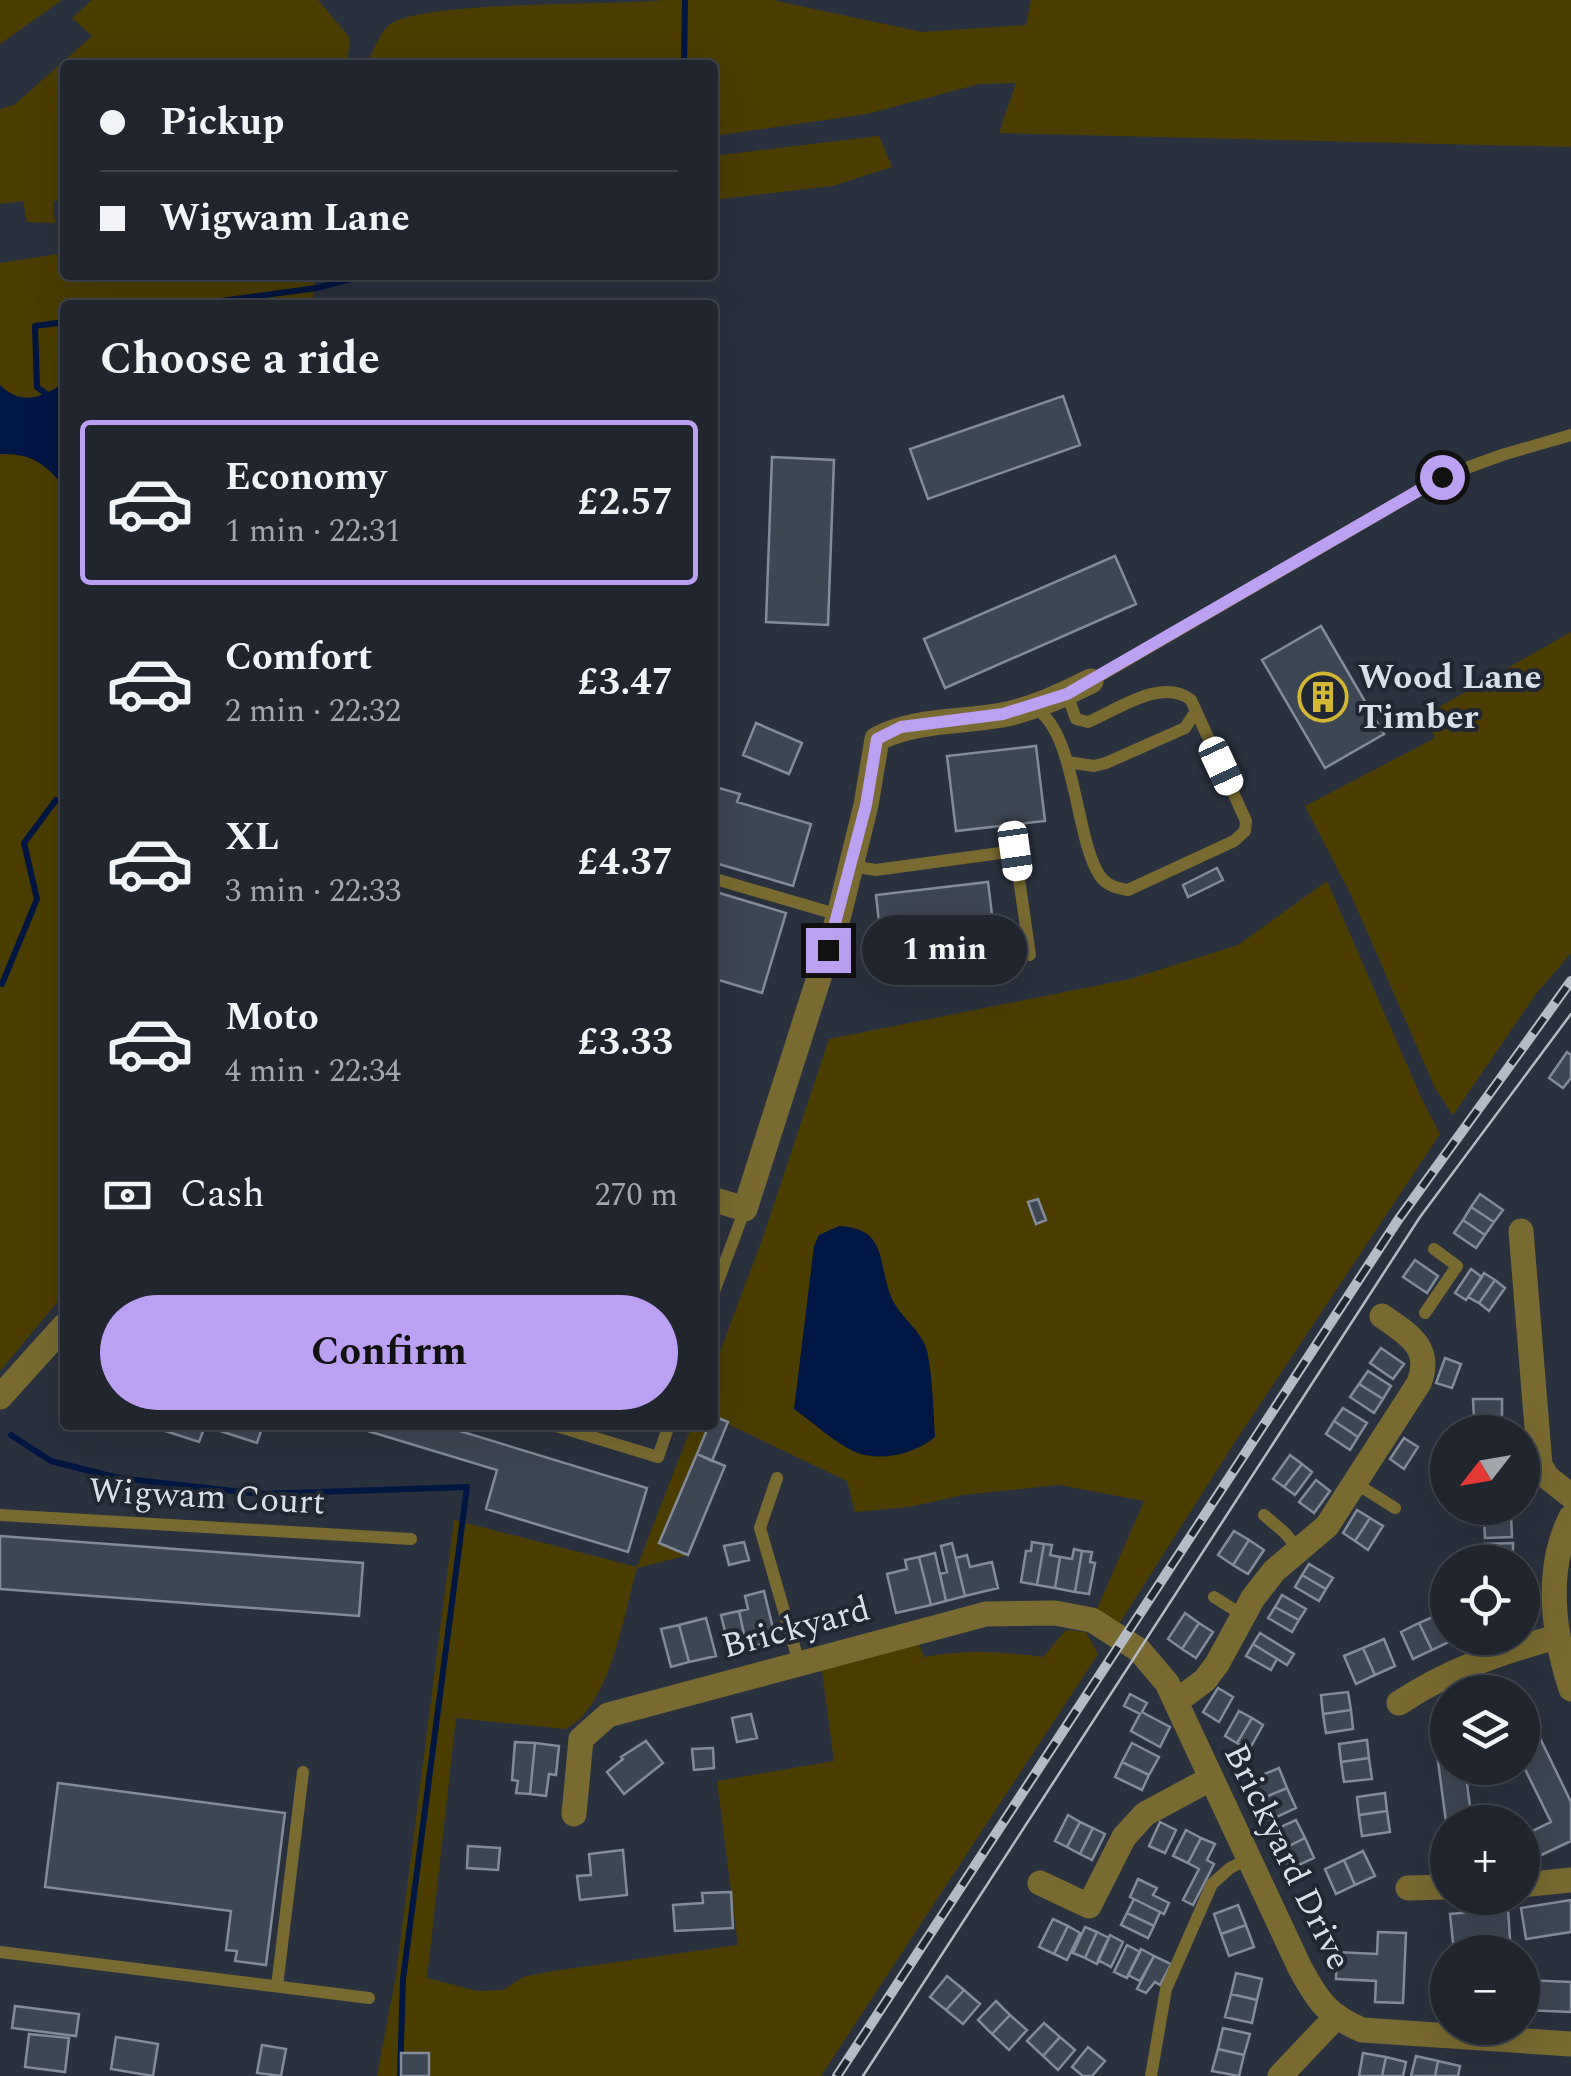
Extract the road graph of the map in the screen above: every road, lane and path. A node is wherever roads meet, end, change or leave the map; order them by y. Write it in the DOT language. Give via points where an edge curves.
graph roads {
  1 [pos="1571,435"];
  2 [pos="1092,681"];
  3 [pos="1067,694"];
  4 [pos="1031,707"];
  5 [pos="1196,711"];
  6 [pos="1066,762"];
  7 [pos="851,866"];
  8 [pos="718,880"];
  9 [pos="838,916"];
  10 [pos="1030,955"];
  11 [pos="718,1201"];
  12 [pos="745,1209"];
  13 [pos="1520,1231"];
  14 [pos="1434,1249"];
  15 [pos="718,1281"];
  16 [pos="1382,1316"];
  17 [pos="1417,1324"];
  18 [pos="60,1331"];
  19 [pos="0,1397"];
  20 [pos="570,1430"];
  21 [pos="666,1430"];
  22 [pos="777,1478"];
  23 [pos="1355,1483"];
  24 [pos="1571,1496"];
  25 [pos="1395,1508"];
  26 [pos="0,1514"];
  27 [pos="1264,1515"];
  28 [pos="1571,1517"];
  29 [pos="411,1539"];
  30 [pos="1299,1550"];
  31 [pos="1214,1597"];
  32 [pos="1244,1616"];
  33 [pos="1111,1630"];
  34 [pos="1557,1638"];
  35 [pos="799,1664"];
  36 [pos="1571,1688"];
  37 [pos="1177,1701"];
  38 [pos="1399,1703"];
  39 [pos="303,1772"];
  40 [pos="1210,1778"];
  41 [pos="574,1814"];
  42 [pos="1248,1859"];
  43 [pos="1571,1880"];
  44 [pos="1040,1883"];
  45 [pos="1540,1883"];
  46 [pos="1430,1887"];
  47 [pos="1408,1888"];
  48 [pos="0,1952"];
  49 [pos="277,1986"];
  50 [pos="369,1998"];
  51 [pos="1335,2018"];
  52 [pos="1571,2044"];
  53 [pos="1151,2076"];
  54 [pos="1280,2076"];
  1 -- 2 [label="lane" via="1442,477"];
  2 -- 3 [label="street"];
  3 -- 4 [label="street"];
  3 -- 5 [label="lane" via="1076,719 1088,722 1159,691 1180,691"];
  4 -- 6 [label="lane" via="1042,712"];
  4 -- 7 [label="street" via="901,727 877,739"];
  5 -- 6 [label="lane" via="1185,728 1106,762"];
  5 -- 6 [label="lane" via="1245,831 1128,890 1100,876"];
  7 -- 9 [label="street"];
  7 -- 10 [label="lane" via="876,870 1015,851"];
  8 -- 9 [label="lane"];
  9 -- 12 [label="street"];
  11 -- 12 [label="street"];
  12 -- 15 [label="lane"];
  13 -- 24 [label="street" via="1540,1464"];
  14 -- 17 [label="lane" via="1457,1266"];
  16 -- 17 [label="street"];
  17 -- 23 [label="street" via="1424,1370"];
  18 -- 19 [label="street"];
  20 -- 21 [label="lane" via="658,1456"];
  22 -- 35 [label="lane" via="760,1528"];
  23 -- 25 [label="lane"];
  23 -- 30 [label="street" via="1327,1526"];
  26 -- 29 [label="lane, Wigwam Court"];
  27 -- 30 [label="lane"];
  28 -- 34 [label="street" via="1553,1582"];
  30 -- 32 [label="street" via="1274,1571"];
  31 -- 32 [label="lane"];
  32 -- 37 [label="street" via="1205,1680"];
  33 -- 35 [label="street, Brickyard" via="1055,1612 986,1614"];
  33 -- 37 [label="street, Brickyard Drive" via="1151,1662"];
  34 -- 36 [label="street"];
  34 -- 38 [label="street" via="1502,1651"];
  35 -- 41 [label="street, Brickyard" via="608,1714 581,1739"];
  37 -- 40 [label="street, Brickyard Drive"];
  39 -- 49 [label="lane"];
  40 -- 42 [label="street, Brickyard Drive"];
  40 -- 44 [label="street" via="1145,1814 1124,1837 1088,1906"];
  42 -- 51 [label="street, Brickyard Drive" via="1316,1996"];
  42 -- 53 [label="lane" via="1212,1884 1166,1989"];
  43 -- 45 [label="street"];
  46 -- 47 [label="street"];
  48 -- 49 [label="lane"];
  49 -- 50 [label="lane"];
  51 -- 52 [label="street, Brickyard Drive" via="1362,2030"];
  51 -- 54 [label="street"];
}
